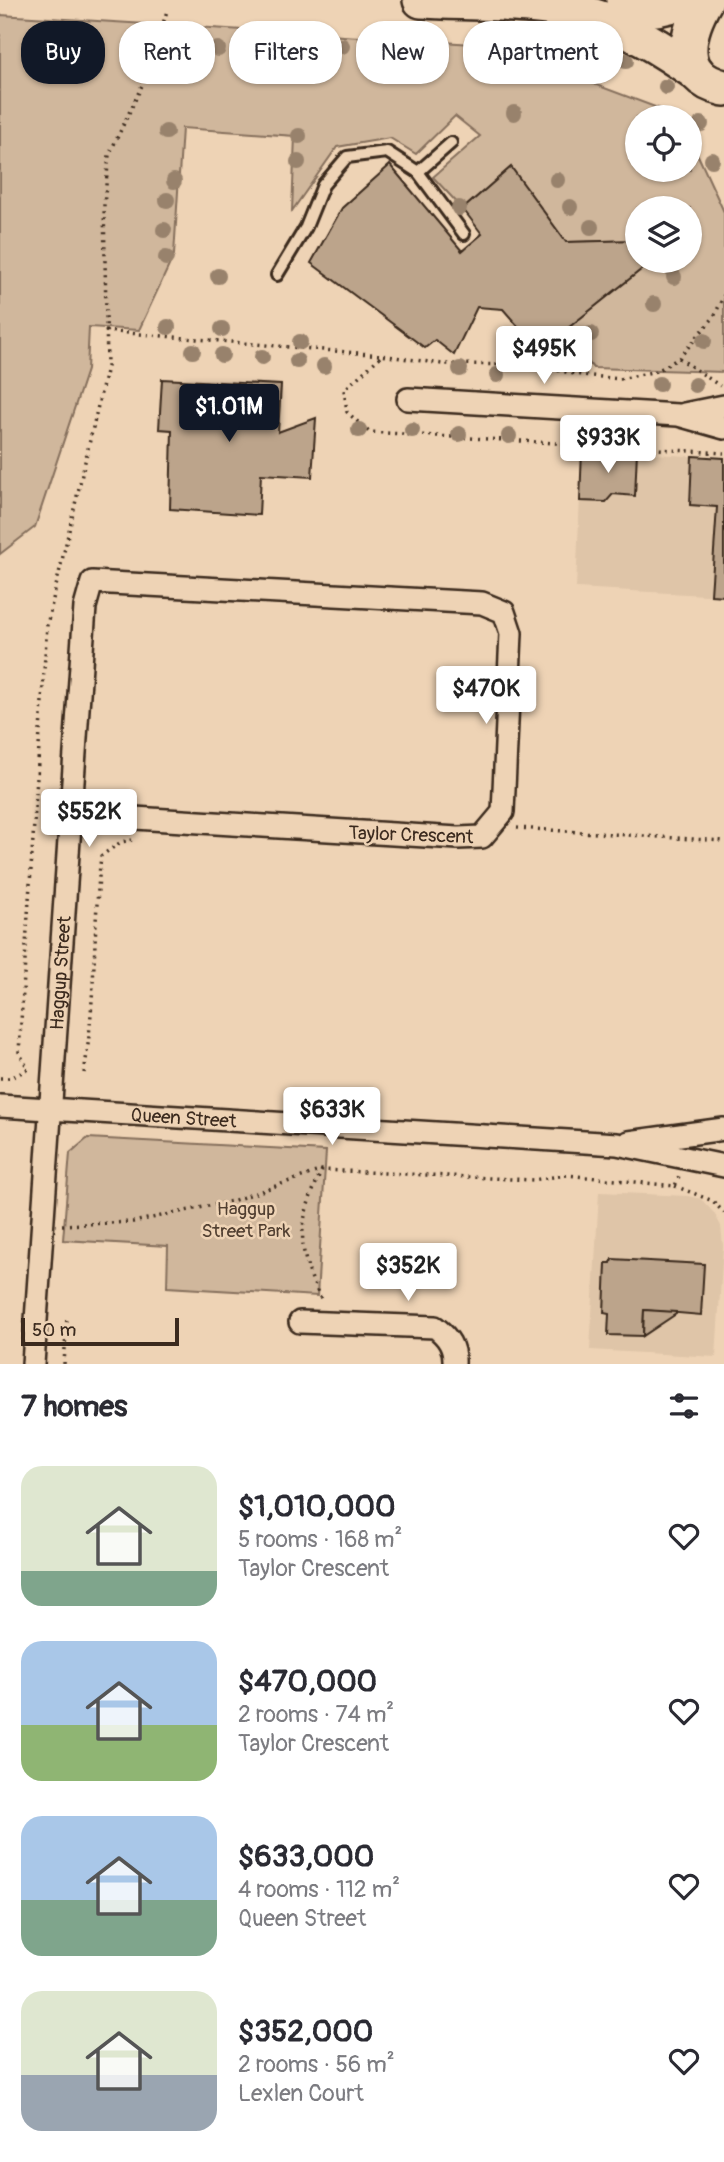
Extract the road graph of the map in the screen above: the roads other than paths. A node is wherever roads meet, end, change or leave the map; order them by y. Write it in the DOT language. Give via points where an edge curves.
graph roads {
  1 [pos="421,0"];
  2 [pos="624,0"];
  3 [pos="692,0"];
  4 [pos="705,0"];
  5 [pos="712,87"];
  6 [pos="451,143"];
  7 [pos="418,172"];
  8 [pos="464,233"];
  9 [pos="277,275"];
  10 [pos="723,397"];
  11 [pos="408,399"];
  12 [pos="678,415"];
  13 [pos="724,428"];
  14 [pos="92,582"];
  15 [pos="70,814"];
  16 [pos="0,1105"];
  17 [pos="49,1108"];
  18 [pos="724,1129"];
  19 [pos="617,1144"];
  20 [pos="724,1166"];
  21 [pos="300,1322"];
  22 [pos="33,1364"];
  23 [pos="454,1364"];
  1 -- 5 [label="highway" via="588,15 628,31"];
  2 -- 3 [label="highway" via="657,8"];
  4 -- 5 [label="highway" via="689,40 689,58"];
  6 -- 7 [label="lane"];
  7 -- 8 [label="lane"];
  7 -- 9 [label="lane" via="387,152 347,157 323,185 306,227"];
  10 -- 12 [label="street"];
  11 -- 12 [label="street"];
  12 -- 13 [label="street"];
  14 -- 15 [label="street, Haggup Street" via="85,607"];
  14 -- 15 [label="street, Taylor Crescent" via="482,603 504,612 511,633 503,831 458,838"];
  15 -- 17 [label="street, Haggup Street"];
  16 -- 17 [label="street, Queen Street"];
  17 -- 19 [label="street, Queen Street"];
  17 -- 22 [label="street, Haggup Street"];
  18 -- 19 [label="street, Queen Street"];
  19 -- 20 [label="street, Queen Street"];
  21 -- 23 [label="street" via="435,1327 447,1337 455,1353"];
}
